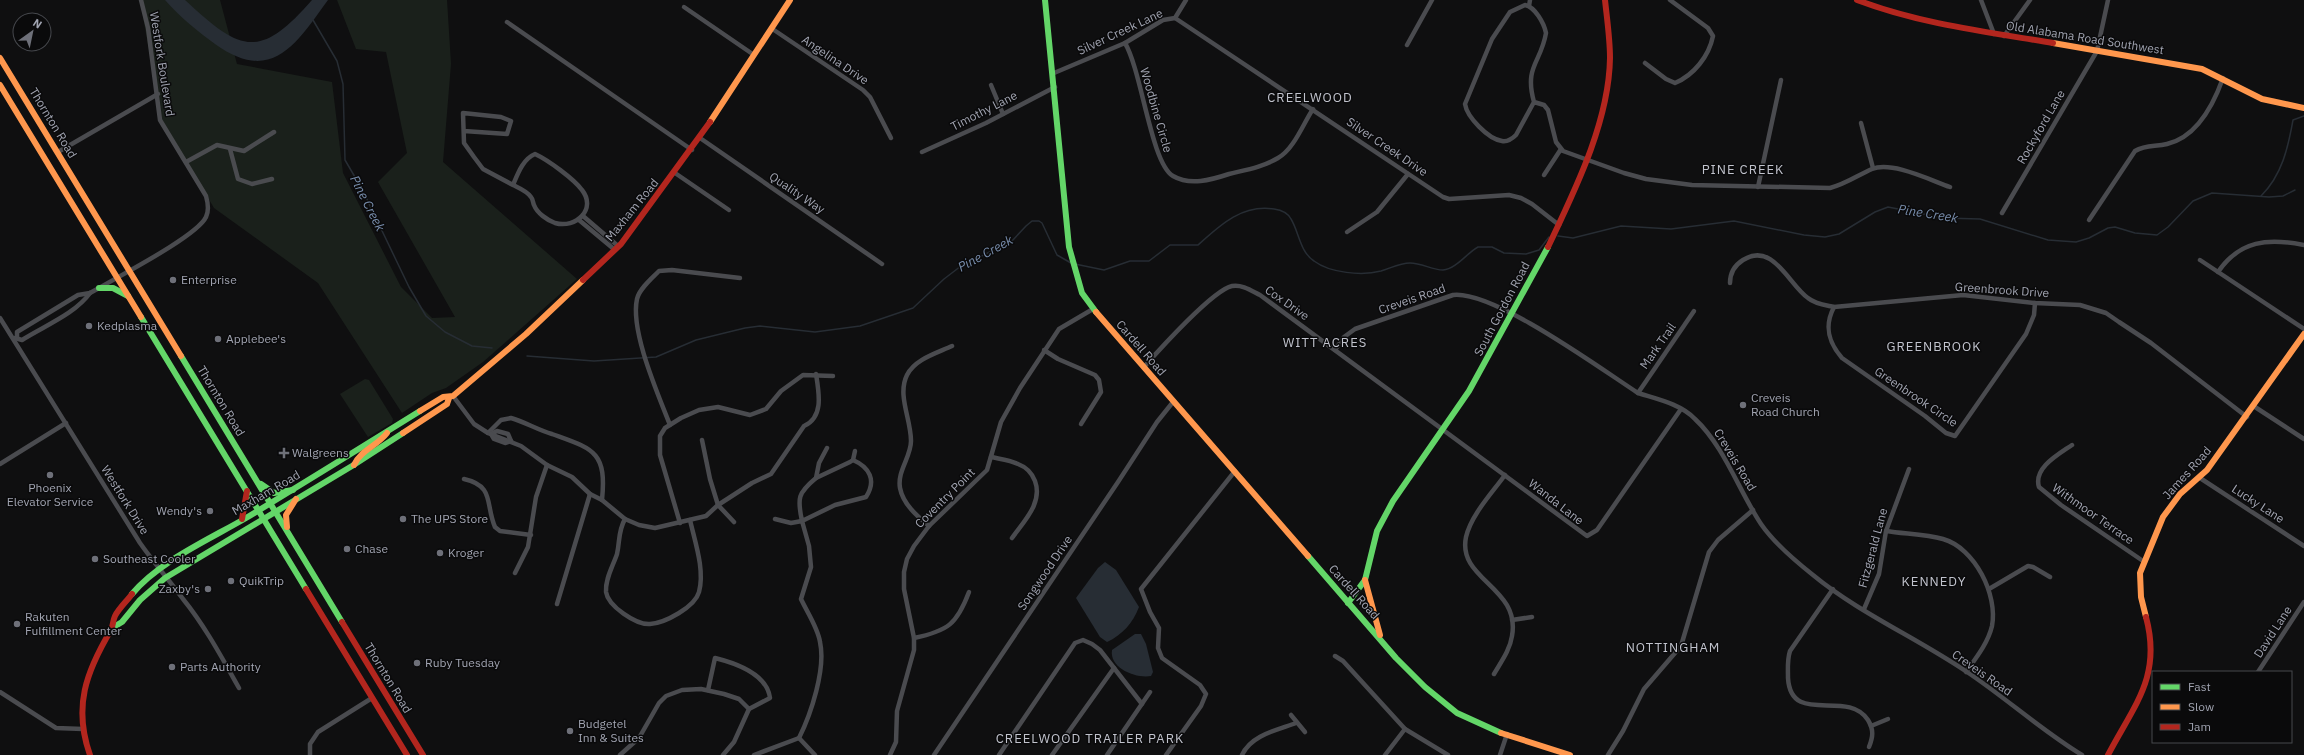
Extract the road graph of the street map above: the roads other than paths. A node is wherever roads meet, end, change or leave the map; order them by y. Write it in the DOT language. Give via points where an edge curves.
graph roads {
  1 [pos="141,0"];
  2 [pos="790,0"];
  3 [pos="1045,0"];
  4 [pos="1186,0"];
  5 [pos="1432,0"];
  6 [pos="1530,0"];
  7 [pos="1605,0"];
  8 [pos="1670,0"];
  9 [pos="1858,0"];
  10 [pos="1982,0"];
  11 [pos="2030,0"];
  12 [pos="2108,0"];
  13 [pos="1529,6"];
  14 [pos="684,7"];
  15 [pos="1175,18"];
  16 [pos="507,22"];
  17 [pos="771,28"];
  18 [pos="1994,34"];
  19 [pos="2004,36"];
  20 [pos="1125,44"];
  21 [pos="1407,45"];
  22 [pos="2097,51"];
  23 [pos="754,55"];
  24 [pos="0,58"];
  25 [pos="1645,63"];
  26 [pos="1054,73"];
  27 [pos="2223,78"];
  28 [pos="1781,80"];
  29 [pos="0,84"];
  30 [pos="991,84"];
  31 [pos="1055,87"];
  32 [pos="158,94"];
  33 [pos="1534,102"];
  34 [pos="2304,108"];
  35 [pos="1313,109"];
  36 [pos="1003,114"];
  37 [pos="1861,124"];
  38 [pos="464,131"];
  39 [pos="274,132"];
  40 [pos="700,138"];
  41 [pos="891,138"];
  42 [pos="230,149"];
  43 [pos="1561,149"];
  44 [pos="692,150"];
  45 [pos="58,152"];
  46 [pos="922,152"];
  47 [pos="1586,159"];
  48 [pos="186,162"];
  49 [pos="1873,168"];
  50 [pos="675,173"];
  51 [pos="1408,174"];
  52 [pos="1544,175"];
  53 [pos="272,179"];
  54 [pos="513,185"];
  55 [pos="1758,187"];
  56 [pos="1950,187"];
  57 [pos="729,210"];
  58 [pos="2002,213"];
  59 [pos="583,216"];
  60 [pos="579,220"];
  61 [pos="2089,220"];
  62 [pos="1559,225"];
  63 [pos="1347,232"];
  64 [pos="2304,245"];
  65 [pos="616,248"];
  66 [pos="2200,260"];
  67 [pos="882,264"];
  68 [pos="128,270"];
  69 [pos="2218,272"];
  70 [pos="117,277"];
  71 [pos="740,278"];
  72 [pos="1730,283"];
  73 [pos="99,288"];
  74 [pos="90,293"];
  75 [pos="130,298"];
  76 [pos="2035,303"];
  77 [pos="1834,307"];
  78 [pos="1093,309"];
  79 [pos="1694,311"];
  80 [pos="1513,313"];
  81 [pos="0,318"];
  82 [pos="2304,329"];
  83 [pos="2304,334"];
  84 [pos="15,338"];
  85 [pos="952,346"];
  86 [pos="1044,350"];
  87 [pos="1335,350"];
  88 [pos="1144,367"];
  89 [pos="816,374"];
  90 [pos="833,376"];
  91 [pos="1638,393"];
  92 [pos="451,397"];
  93 [pos="1173,402"];
  94 [pos="2255,407"];
  95 [pos="1681,409"];
  96 [pos="2247,417"];
  97 [pos="66,423"];
  98 [pos="1081,424"];
  99 [pos="670,425"];
  100 [pos="1444,430"];
  101 [pos="388,431"];
  102 [pos="489,434"];
  103 [pos="2304,439"];
  104 [pos="702,440"];
  105 [pos="511,441"];
  106 [pos="2072,445"];
  107 [pos="827,448"];
  108 [pos="855,451"];
  109 [pos="991,457"];
  110 [pos="853,460"];
  111 [pos="0,464"];
  112 [pos="354,465"];
  113 [pos="546,465"];
  114 [pos="1908,469"];
  115 [pos="1235,471"];
  116 [pos="1505,475"];
  117 [pos="255,478"];
  118 [pos="464,478"];
  119 [pos="816,478"];
  120 [pos="2200,478"];
  121 [pos="247,490"];
  122 [pos="293,490"];
  123 [pos="590,494"];
  124 [pos="296,499"];
  125 [pos="602,500"];
  126 [pos="270,503"];
  127 [pos="718,505"];
  128 [pos="258,509"];
  129 [pos="1753,510"];
  130 [pos="275,511"];
  131 [pos="264,518"];
  132 [pos="625,519"];
  133 [pos="775,519"];
  134 [pos="242,520"];
  135 [pos="690,520"];
  136 [pos="802,521"];
  137 [pos="734,522"];
  138 [pos="680,523"];
  139 [pos="929,526"];
  140 [pos="1886,531"];
  141 [pos="287,532"];
  142 [pos="531,535"];
  143 [pos="1012,538"];
  144 [pos="2304,546"];
  145 [pos="2143,561"];
  146 [pos="159,570"];
  147 [pos="515,573"];
  148 [pos="2050,577"];
  149 [pos="165,578"];
  150 [pos="1365,580"];
  151 [pos="1833,589"];
  152 [pos="1989,589"];
  153 [pos="969,592"];
  154 [pos="1348,602"];
  155 [pos="2304,602"];
  156 [pos="556,604"];
  157 [pos="1864,609"];
  158 [pos="1532,617"];
  159 [pos="1512,620"];
  160 [pos="112,628"];
  161 [pos="914,638"];
  162 [pos="1381,639"];
  163 [pos="1335,656"];
  164 [pos="1114,668"];
  165 [pos="2259,671"];
  166 [pos="1966,672"];
  167 [pos="1494,674"];
  168 [pos="238,688"];
  169 [pos="708,690"];
  170 [pos="0,692"];
  171 [pos="1150,692"];
  172 [pos="372,698"];
  173 [pos="1142,704"];
  174 [pos="748,709"];
  175 [pos="1291,715"];
  176 [pos="1888,719"];
  177 [pos="1296,723"];
  178 [pos="1872,726"];
  179 [pos="83,729"];
  180 [pos="1405,729"];
  181 [pos="1305,732"];
  182 [pos="1507,734"];
  183 [pos="799,738"];
  184 [pos="1869,747"];
  185 [pos="90,755"];
  186 [pos="310,755"];
  187 [pos="407,755"];
  188 [pos="422,755"];
  189 [pos="620,755"];
  190 [pos="723,755"];
  191 [pos="754,755"];
  192 [pos="815,755"];
  193 [pos="890,755"];
  194 [pos="934,755"];
  195 [pos="999,755"];
  196 [pos="1052,755"];
  197 [pos="1107,755"];
  198 [pos="1166,755"];
  199 [pos="1242,755"];
  200 [pos="1385,755"];
  201 [pos="1448,755"];
  202 [pos="1500,755"];
  203 [pos="1570,755"];
  204 [pos="1608,755"];
  205 [pos="2082,755"];
  206 [pos="2108,755"];
  1 -- 32 [label="street, Westfork Boulevard"];
  2 -- 17 [label="main road, Maxham Road"];
  3 -- 26 [label="main road, Cardell Road"];
  4 -- 15 [label="street, Silver Creek Lane"];
  5 -- 21 [label="street"];
  6 -- 13 [label="street"];
  7 -- 47 [label="main road, South Gordon Road" via="1610,57 1609,77 1606,98"];
  8 -- 25 [label="street" via="1708,28 1713,36 1712,44 1698,67 1683,80 1675,83"];
  9 -- 18 [label="main road, Old Alabama Road Southwest" via="1889,12 1924,21"];
  10 -- 18 [label="street"];
  11 -- 19 [label="street"];
  12 -- 22 [label="street, Rockyford Lane"];
  13 -- 33 [label="street" via="1543,24 1546,33 1530,75"];
  13 -- 33 [label="street" via="1519,6 1510,12 1492,39 1465,104 1469,116 1501,141 1516,135"];
  14 -- 23 [label="street"];
  15 -- 20 [label="street, Silver Creek Lane" via="1163,20"];
  15 -- 35 [label="street, Silver Creek Drive"];
  16 -- 44 [label="street"];
  17 -- 23 [label="main road, Maxham Road"];
  17 -- 41 [label="street, Angelina Drive" via="864,90"];
  18 -- 19 [label="main road, Old Alabama Road Southwest"];
  19 -- 22 [label="main road, Old Alabama Road Southwest"];
  20 -- 26 [label="street, Silver Creek Lane"];
  20 -- 35 [label="street, Woodbine Circle" via="1146,106 1159,158 1164,168 1177,178 1207,181 1279,158"];
  22 -- 27 [label="main road, Old Alabama Road Southwest" via="2189,66"];
  22 -- 58 [label="street, Rockyford Lane"];
  23 -- 40 [label="main road, Maxham Road"];
  24 -- 45 [label="main road, Thornton Road"];
  26 -- 31 [label="main road, Cardell Road"];
  27 -- 34 [label="main road, Old Alabama Road Southwest" via="2256,98"];
  27 -- 61 [label="street" via="2208,110 2191,133 2175,142 2146,145 2135,151"];
  28 -- 55 [label="street"];
  29 -- 70 [label="main road, Thornton Road"];
  30 -- 36 [label="street"];
  31 -- 36 [label="street, Timothy Lane"];
  31 -- 78 [label="main road, Cardell Road" via="1070,254 1082,293"];
  32 -- 45 [label="street"];
  32 -- 48 [label="street, Westfork Boulevard" via="160,120"];
  33 -- 43 [label="street" via="1544,105 1548,110 1554,138"];
  35 -- 51 [label="street, Silver Creek Drive"];
  36 -- 46 [label="street, Timothy Lane"];
  37 -- 49 [label="street"];
  38 -- 38 [label="street" via="507,134 511,121 500,117 464,113"];
  38 -- 54 [label="street" via="464,143 483,169"];
  39 -- 42 [label="street" via="244,151"];
  40 -- 44 [label="main road, Maxham Road"];
  40 -- 67 [label="street, Quality Way"];
  42 -- 48 [label="street" via="217,145"];
  42 -- 53 [label="street" via="238,179 252,184"];
  43 -- 47 [label="street"];
  43 -- 52 [label="street"];
  44 -- 50 [label="main road, Maxham Road"];
  45 -- 68 [label="main road, Thornton Road"];
  47 -- 55 [label="street" via="1646,179 1692,185"];
  47 -- 62 [label="main road, South Gordon Road"];
  48 -- 68 [label="street, Westfork Boulevard" via="206,196 206,218 193,233"];
  49 -- 55 [label="street" via="1842,185 1830,188"];
  49 -- 56 [label="street" via="1892,167"];
  50 -- 57 [label="street"];
  50 -- 65 [label="main road, Maxham Road"];
  51 -- 62 [label="street, Silver Creek Drive" via="1446,198 1500,194 1521,198"];
  51 -- 63 [label="street" via="1378,212"];
  54 -- 59 [label="street" via="526,160 535,154 582,189 587,199 587,208"];
  54 -- 60 [label="street" via="531,197 534,207 546,219 565,224"];
  59 -- 60 [label="street"];
  59 -- 65 [label="street"];
  60 -- 65 [label="street"];
  62 -- 80 [label="main road, South Gordon Road"];
  64 -- 69 [label="street" via="2275,243 2243,248 2228,259"];
  65 -- 92 [label="main road, Maxham Road" via="526,334"];
  66 -- 69 [label="street"];
  68 -- 70 [label="street, Westfork Boulevard"];
  68 -- 117 [label="main road, Thornton Road"];
  69 -- 82 [label="street"];
  70 -- 73 [label="street, Westfork Boulevard"];
  70 -- 75 [label="main road, Thornton Road"];
  71 -- 99 [label="street" via="672,270 659,271 637,298 635,313 647,367"];
  72 -- 77 [label="street, Greenbrook Drive" via="1733,271 1742,261 1751,256 1762,256 1779,266 1813,302"];
  73 -- 74 [label="street, Westfork Boulevard"];
  73 -- 75 [label="main road" via="113,288"];
  74 -- 84 [label="street, Westfork Boulevard" via="78,295 18,332"];
  74 -- 84 [label="street, Westfork Boulevard" via="83,302 22,340"];
  75 -- 121 [label="main road, Thornton Road"];
  76 -- 77 [label="street, Greenbrook Drive" via="1963,295"];
  76 -- 77 [label="street, Greenbrook Circle" via="2033,319 2026,334 1955,436 1946,433 1842,358 1832,345 1827,331"];
  76 -- 96 [label="street, Greenbrook Drive" via="2068,303 2106,313 2151,343"];
  78 -- 86 [label="street, Coventry Point" via="1059,329"];
  78 -- 88 [label="main road, Cardell Road"];
  79 -- 91 [label="street, Mark Trail"];
  80 -- 87 [label="street, Creveis Road" via="1480,299 1462,294 1454,295 1355,330 1344,337"];
  80 -- 91 [label="street, Creveis Road"];
  80 -- 100 [label="main road, South Gordon Road" via="1470,391"];
  81 -- 84 [label="street, Westfork Drive"];
  83 -- 94 [label="main road, James Road"];
  84 -- 97 [label="street, Westfork Drive"];
  85 -- 139 [label="street" via="915,364 904,383 903,392 911,428 911,445 902,472 900,489 907,505"];
  86 -- 98 [label="street" via="1064,362 1090,371 1099,380 1101,392"];
  86 -- 109 [label="street, Coventry Point" via="1001,422"];
  87 -- 88 [label="street, Cox Drive" via="1260,295 1239,286 1231,286 1207,303"];
  87 -- 100 [label="street, Cox Drive"];
  88 -- 93 [label="main road, Cardell Road"];
  89 -- 90 [label="street"];
  89 -- 99 [label="street" via="803,375 781,391 766,409 750,415 718,407 699,410"];
  89 -- 127 [label="street" via="820,397 812,422 804,426 771,474 752,482"];
  91 -- 95 [label="street, Creveis Road"];
  92 -- 101 [label="main road, Maxham Road" via="443,397"];
  92 -- 102 [label="street" via="474,424"];
  92 -- 112 [label="main road, Maxham Road" via="447,404"];
  93 -- 115 [label="main road, Cardell Road"];
  93 -- 194 [label="street, Songwood Drive" via="1157,422"];
  94 -- 96 [label="main road, James Road"];
  94 -- 103 [label="street"];
  95 -- 116 [label="street, Wanda Lane" via="1593,534 1582,534"];
  95 -- 129 [label="street, Creveis Road" via="1696,419 1705,430"];
  96 -- 120 [label="main road, James Road"];
  97 -- 111 [label="street"];
  97 -- 146 [label="street, Westfork Drive"];
  99 -- 138 [label="street" via="660,436 660,455"];
  100 -- 116 [label="street, Wanda Lane"];
  100 -- 150 [label="main road, South Gordon Road" via="1393,501 1377,531"];
  101 -- 112 [label="main road" via="383,440 356,458"];
  101 -- 122 [label="main road, Maxham Road"];
  102 -- 105 [label="street" via="505,443"];
  102 -- 105 [label="street" via="502,432 508,434"];
  102 -- 125 [label="street" via="501,420 511,418 576,441 598,457 604,476"];
  104 -- 127 [label="street"];
  105 -- 113 [label="street"];
  106 -- 145 [label="street, Withmoor Terrace" via="2053,458 2043,469 2038,479 2039,487"];
  107 -- 119 [label="street" via="818,463"];
  108 -- 110 [label="street"];
  109 -- 139 [label="street, Coventry Point" via="981,478"];
  109 -- 143 [label="street" via="1019,464 1027,469 1037,486 1039,494 1034,508"];
  110 -- 119 [label="street"];
  110 -- 136 [label="street" via="864,465 869,472 869,491 866,497 835,505"];
  112 -- 124 [label="main road, Maxham Road"];
  113 -- 123 [label="street" via="572,477"];
  113 -- 142 [label="street" via="536,497"];
  114 -- 140 [label="street, Fitzgerald Lane"];
  115 -- 154 [label="main road, Cardell Road"];
  115 -- 198 [label="street" via="1141,589 1159,628 1158,648 1162,658 1200,685 1206,694 1201,706"];
  116 -- 159 [label="street" via="1472,522 1465,545 1473,570 1500,594"];
  117 -- 122 [label="main road" via="274,493"];
  117 -- 126 [label="main road, Thornton Road"];
  118 -- 142 [label="street" via="482,486 487,493 495,527"];
  119 -- 136 [label="street" via="801,490 798,505"];
  120 -- 144 [label="street, Lucky Lane"];
  120 -- 145 [label="main road, James Road" via="2175,500 2159,525"];
  121 -- 128 [label="main road, Thornton Road"];
  121 -- 134 [label="main road"];
  122 -- 126 [label="main road, Maxham Road"];
  123 -- 125 [label="street"];
  123 -- 156 [label="street"];
  124 -- 130 [label="main road, Maxham Road"];
  124 -- 141 [label="main road" via="285,515"];
  125 -- 132 [label="street"];
  126 -- 128 [label="main road, Maxham Road"];
  126 -- 130 [label="main road, Thornton Road"];
  127 -- 135 [label="street" via="706,516"];
  127 -- 137 [label="street"];
  128 -- 131 [label="main road, Thornton Road"];
  128 -- 134 [label="main road, Maxham Road"];
  129 -- 151 [label="street, Creveis Road" via="1776,542 1813,576"];
  129 -- 204 [label="street" via="1718,540 1709,552 1681,646 1644,689"];
  130 -- 131 [label="main road, Maxham Road"];
  130 -- 141 [label="main road, Thornton Road"];
  131 -- 149 [label="main road, Maxham Road"];
  131 -- 172 [label="main road, Thornton Road"];
  132 -- 135 [label="street" via="619,532 618,547 606,591 612,603 630,617 649,624 659,623 675,614 694,602 697,597 700,577"];
  132 -- 138 [label="street" via="655,528"];
  133 -- 136 [label="street" via="791,523"];
  134 -- 146 [label="main road, Maxham Road"];
  135 -- 138 [label="street"];
  136 -- 183 [label="street" via="809,546 811,567 801,599 820,641 822,661 810,718"];
  139 -- 161 [label="street, Coventry Point" via="914,546 904,572 905,594"];
  140 -- 152 [label="street" via="1944,539 1955,544 1968,555"];
  140 -- 157 [label="street, Fitzgerald Lane" via="1879,574"];
  141 -- 188 [label="main road, Thornton Road"];
  142 -- 147 [label="street"];
  145 -- 206 [label="main road, James Road" via="2140,592 2152,658 2140,692"];
  146 -- 149 [label="street, Westfork Drive"];
  146 -- 160 [label="main road, Maxham Road" via="125,603 115,616"];
  148 -- 152 [label="street" via="2028,566"];
  149 -- 160 [label="main road, Maxham Road" via="140,600 122,622"];
  149 -- 168 [label="street, Westfork Drive" via="184,599"];
  150 -- 154 [label="main road, South Gordon Road"];
  150 -- 162 [label="main road"];
  151 -- 157 [label="street, Creveis Road"];
  151 -- 178 [label="street" via="1790,651 1789,690 1802,704 1848,706 1859,712"];
  152 -- 166 [label="street" via="1992,627 1981,651"];
  153 -- 161 [label="street" via="962,610 949,627"];
  154 -- 162 [label="main road, Cardell Road"];
  155 -- 165 [label="street, David Lane"];
  157 -- 166 [label="street, Creveis Road"];
  158 -- 159 [label="street"];
  159 -- 167 [label="street" via="1510,643"];
  160 -- 179 [label="main road, Maxham Road" via="87,674 82,701"];
  161 -- 193 [label="street, Coventry Point" via="914,650 897,711 896,742"];
  162 -- 182 [label="main road" via="1414,677 1444,704 1469,719"];
  163 -- 180 [label="street" via="1343,661"];
  164 -- 173 [label="street"];
  164 -- 195 [label="street" via="1092,644 1083,640 1075,643"];
  164 -- 196 [label="street"];
  166 -- 205 [label="street, Creveis Road"];
  169 -- 174 [label="street" via="739,699"];
  169 -- 174 [label="street" via="715,658 741,668 758,677 769,690 770,698"];
  169 -- 189 [label="street" via="682,690 666,696 659,703 639,738"];
  170 -- 179 [label="street" via="56,728"];
  171 -- 173 [label="street"];
  172 -- 186 [label="street" via="318,732 310,744"];
  172 -- 187 [label="main road, Thornton Road"];
  173 -- 197 [label="street"];
  174 -- 190 [label="street" via="734,742"];
  175 -- 177 [label="street"];
  176 -- 178 [label="street"];
  177 -- 181 [label="street"];
  177 -- 199 [label="street" via="1262,735"];
  178 -- 184 [label="street" via="1873,736"];
  179 -- 185 [label="main road, Maxham Road"];
  180 -- 200 [label="street"];
  180 -- 201 [label="street"];
  182 -- 202 [label="street"];
  182 -- 203 [label="main road"];
  183 -- 191 [label="street"];
  183 -- 192 [label="street"];
}
